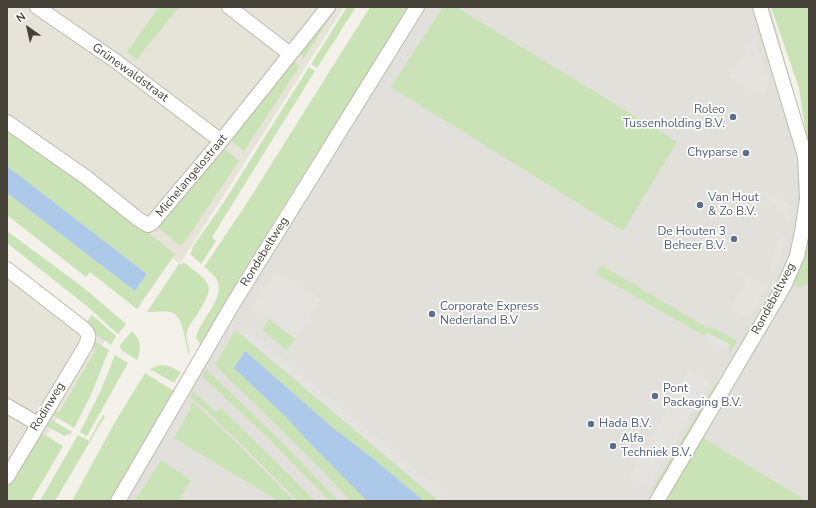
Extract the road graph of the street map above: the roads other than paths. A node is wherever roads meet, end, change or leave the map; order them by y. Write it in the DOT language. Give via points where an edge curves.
graph roads {
  1 [pos="37,7"];
  2 [pos="229,7"];
  3 [pos="328,7"];
  4 [pos="417,7"];
  5 [pos="760,7"];
  6 [pos="290,54"];
  7 [pos="7,122"];
  8 [pos="221,141"];
  9 [pos="7,269"];
  10 [pos="7,406"];
  11 [pos="38,424"];
  12 [pos="7,477"];
  13 [pos="118,501"];
  14 [pos="657,501"];
  1 -- 8 [label="street, Grünewaldstraat" via="117,62"];
  2 -- 6 [label="street"];
  3 -- 6 [label="street, Michelangelostraat"];
  4 -- 13 [label="street, Rondebeltweg" via="234,302"];
  5 -- 14 [label="street, Rondebeltweg" via="806,156 807,198 797,256 784,286"];
  6 -- 8 [label="street, Michelangelostraat"];
  7 -- 8 [label="street, Michelangelostraat" via="148,225 152,224"];
  9 -- 11 [label="street, Rodinweg" via="88,332 86,345"];
  10 -- 11 [label="street"];
  11 -- 12 [label="street, Rodinweg"];
}
